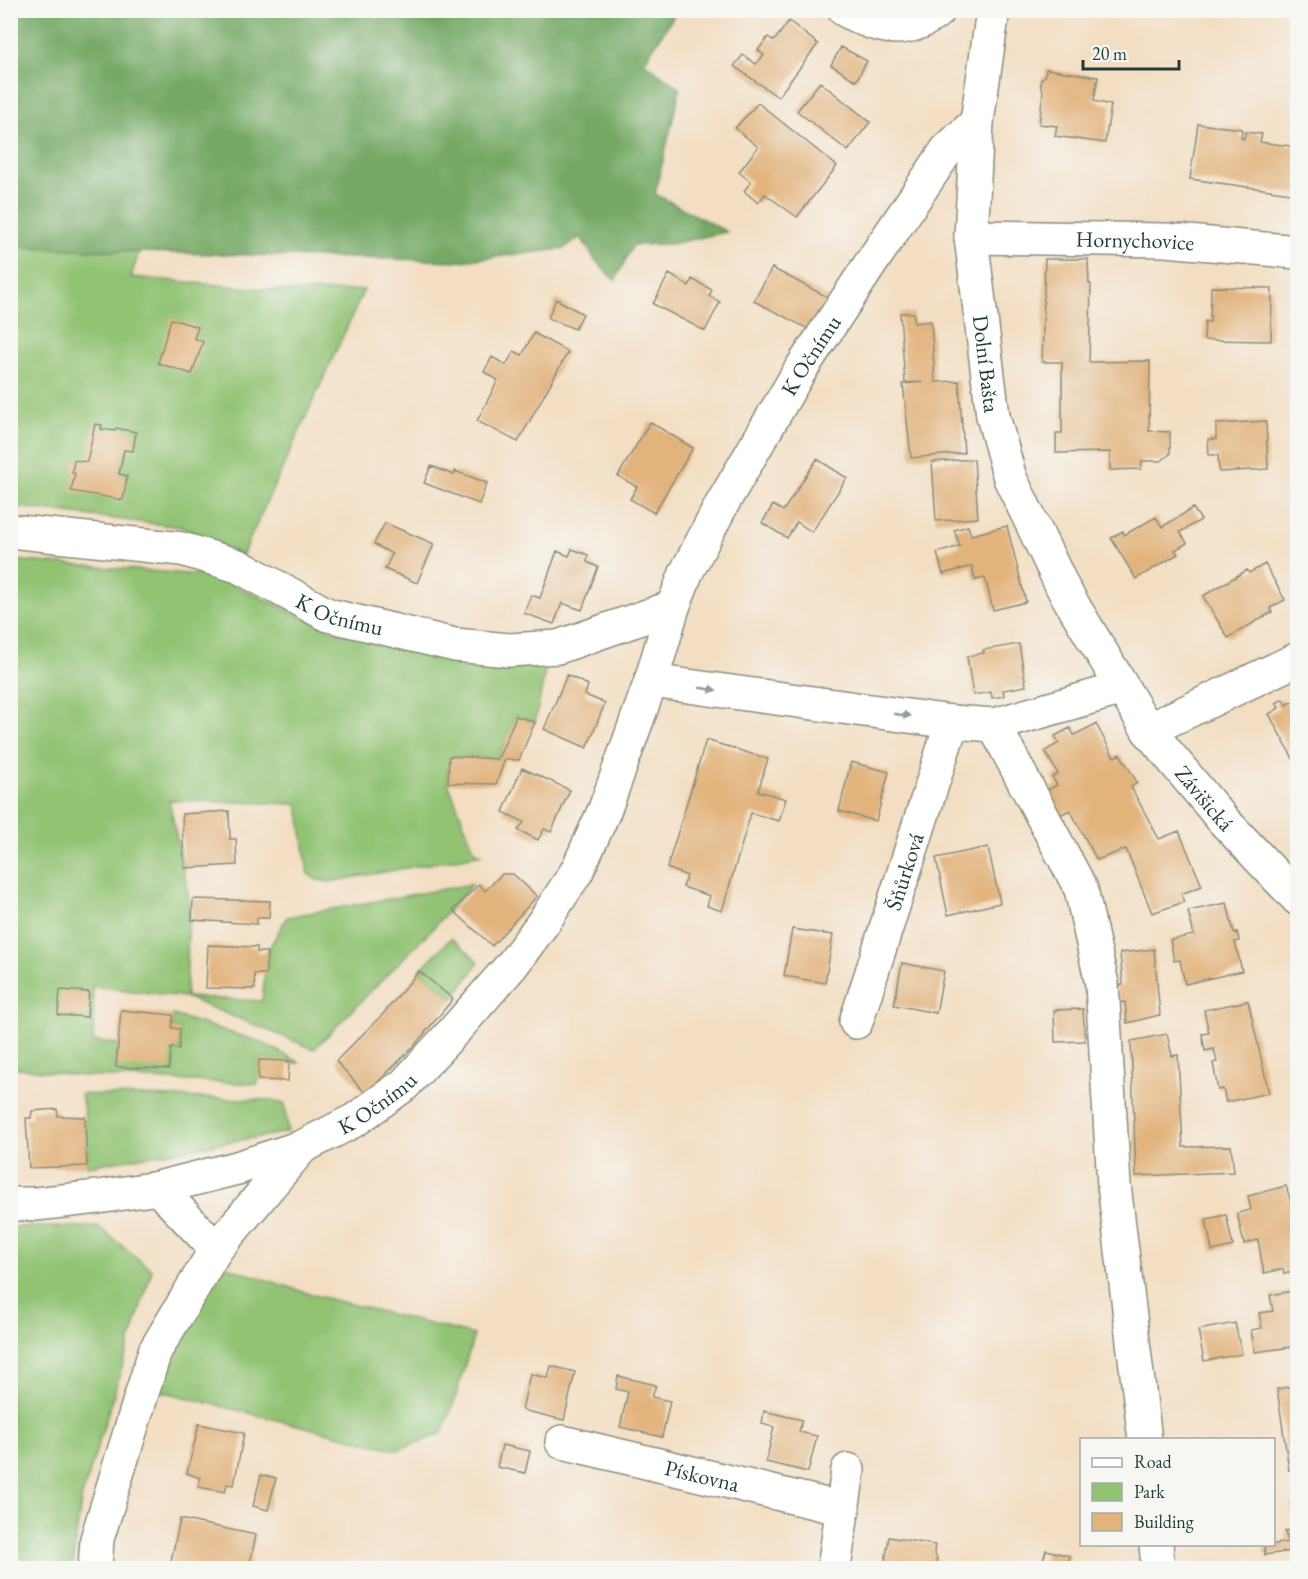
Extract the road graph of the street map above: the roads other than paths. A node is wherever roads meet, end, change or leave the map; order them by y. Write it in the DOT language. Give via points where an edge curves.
graph roads {
  1 [pos="846,10"];
  2 [pos="939,10"];
  3 [pos="993,10"];
  4 [pos="977,122"];
  5 [pos="971,237"];
  6 [pos="1298,252"];
  7 [pos="10,531"];
  8 [pos="673,607"];
  9 [pos="1298,659"];
  10 [pos="651,681"];
  11 [pos="1123,688"];
  12 [pos="952,722"];
  13 [pos="994,725"];
  14 [pos="1148,730"];
  15 [pos="1298,899"];
  16 [pos="856,1022"];
  17 [pos="302,1147"];
  18 [pos="158,1188"];
  19 [pos="10,1204"];
  20 [pos="216,1249"];
  21 [pos="1144,1438"];
  22 [pos="562,1442"];
  23 [pos="848,1470"];
  24 [pos="843,1509"];
  25 [pos="1156,1546"];
  26 [pos="95,1569"];
  27 [pos="834,1569"];
  28 [pos="1158,1569"];
  1 -- 2 [label="street" via="876,25 898,28 922,22"];
  3 -- 4 [label="street, Dolní Bašta"];
  4 -- 5 [label="street, Dolní Bašta"];
  4 -- 8 [label="street, K Očnímu" via="947,150 799,372 722,504"];
  5 -- 6 [label="street, Hornychovice" via="1166,240"];
  5 -- 11 [label="street, Dolní Bašta" via="993,416 1010,478 1064,590"];
  7 -- 8 [label="street, K Očnímu" via="182,549 238,566 328,615 455,645 509,650 558,646"];
  8 -- 10 [label="street, K Očnímu"];
  9 -- 14 [label="street"];
  10 -- 12 [label="street, one-way"];
  10 -- 17 [label="street, K Očnímu" via="596,830 577,871 543,923 404,1085 355,1120"];
  11 -- 13 [label="street"];
  11 -- 14 [label="street, Závišická"];
  12 -- 13 [label="street"];
  12 -- 16 [label="street, Šňůrková"];
  13 -- 21 [label="street" via="1081,889 1102,984 1114,1185"];
  14 -- 15 [label="street, Závišická" via="1222,820"];
  17 -- 18 [label="street, K Očnímu"];
  17 -- 20 [label="street, K Očnímu"];
  18 -- 19 [label="street, K Očnímu"];
  18 -- 20 [label="street"];
  20 -- 26 [label="street, K Očnímu" via="155,1351 97,1539"];
  22 -- 24 [label="street, Pískovna"];
  23 -- 24 [label="street"];
  24 -- 27 [label="street"];
  25 -- 28 [label="street"];
}
